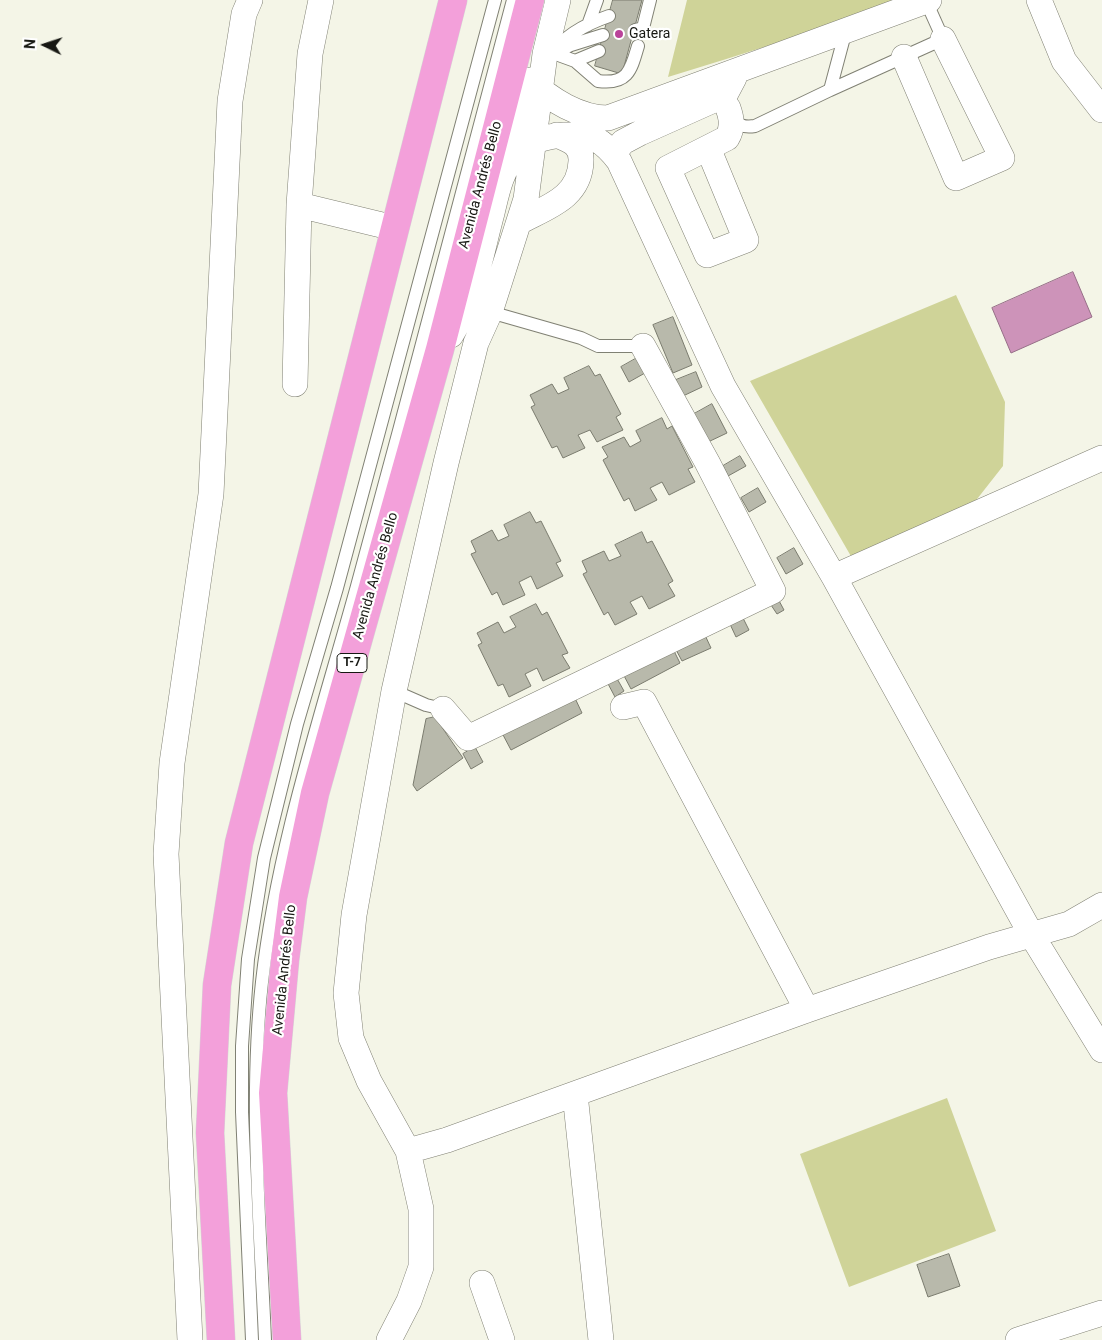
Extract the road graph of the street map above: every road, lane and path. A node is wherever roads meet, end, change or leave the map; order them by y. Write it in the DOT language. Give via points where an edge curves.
graph roads {
  1 [pos="250,0"];
  2 [pos="320,0"];
  3 [pos="452,0"];
  4 [pos="495,0"];
  5 [pos="513,0"];
  6 [pos="530,0"];
  7 [pos="558,0"];
  8 [pos="596,0"];
  9 [pos="650,0"];
  10 [pos="928,0"];
  11 [pos="1039,0"];
  12 [pos="609,16"];
  13 [pos="588,25"];
  14 [pos="846,30"];
  15 [pos="603,34"];
  16 [pos="943,39"];
  17 [pos="599,51"];
  18 [pos="549,57"];
  19 [pos="904,57"];
  20 [pos="575,61"];
  21 [pos="737,71"];
  22 [pos="529,78"];
  23 [pos="830,90"];
  24 [pos="725,108"];
  25 [pos="1102,110"];
  26 [pos="557,135"];
  27 [pos="611,142"];
  28 [pos="533,147"];
  29 [pos="708,148"];
  30 [pos="500,180"];
  31 [pos="299,205"];
  32 [pos="518,222"];
  33 [pos="394,228"];
  34 [pos="490,312"];
  35 [pos="643,346"];
  36 [pos="440,349"];
  37 [pos="295,384"];
  38 [pos="1102,458"];
  39 [pos="834,577"];
  40 [pos="394,691"];
  41 [pos="622,707"];
  42 [pos="443,709"];
  43 [pos="1102,905"];
  44 [pos="1031,934"];
  45 [pos="807,1010"];
  46 [pos="1102,1050"];
  47 [pos="575,1094"];
  48 [pos="408,1150"];
  49 [pos="482,1283"];
  50 [pos="1102,1313"];
  51 [pos="190,1340"];
  52 [pos="221,1340"];
  53 [pos="252,1340"];
  54 [pos="266,1340"];
  55 [pos="288,1340"];
  56 [pos="389,1340"];
  57 [pos="502,1340"];
  58 [pos="601,1340"];
  59 [pos="1018,1340"];
  1 -- 51 [label="street" via="244,14 230,101 211,494 172,763 166,854"];
  2 -- 31 [label="street" via="310,54"];
  3 -- 33 [label="highway"];
  4 -- 53 [label="lane" via="337,588 297,724 264,858 248,958 242,1046"];
  5 -- 54 [label="lane" via="297,803 270,925 262,984 256,1143"];
  6 -- 22 [label="highway, Avenida Andrés Bello / T-7"];
  7 -- 18 [label="street"];
  8 -- 13 [label="lane"];
  9 -- 20 [label="lane" via="626,76 598,81"];
  10 -- 14 [label="street"];
  10 -- 16 [label="lane"];
  11 -- 25 [label="street" via="1064,61"];
  12 -- 13 [label="lane"];
  13 -- 18 [label="lane" via="560,44"];
  14 -- 21 [label="street"];
  14 -- 23 [label="lane"];
  15 -- 18 [label="lane"];
  16 -- 19 [label="lane"];
  16 -- 19 [label="street" via="1002,158 956,178"];
  17 -- 20 [label="lane"];
  18 -- 20 [label="lane"];
  18 -- 22 [label="street"];
  19 -- 23 [label="lane"];
  21 -- 24 [label="street" via="725,95"];
  21 -- 27 [label="street" via="638,107"];
  22 -- 27 [label="street" via="565,105 584,114"];
  22 -- 28 [label="street"];
  22 -- 30 [label="street"];
  22 -- 36 [label="highway, Avenida Andrés Bello / T-7"];
  23 -- 24 [label="lane" via="745,128"];
  24 -- 27 [label="street" via="640,133 623,142"];
  24 -- 29 [label="street" via="731,131 727,138"];
  26 -- 27 [label="street" via="585,135"];
  26 -- 28 [label="street"];
  26 -- 32 [label="street" via="576,143 580,152 578,179 562,199"];
  27 -- 39 [label="street" via="723,386"];
  28 -- 30 [label="street" via="517,153"];
  28 -- 32 [label="street" via="526,199"];
  30 -- 36 [label="street" via="467,301 452,334"];
  31 -- 33 [label="street"];
  31 -- 37 [label="street"];
  32 -- 34 [label="street"];
  33 -- 52 [label="highway" via="243,824 234,872 217,986 210,1133"];
  34 -- 35 [label="lane" via="581,338 598,346"];
  34 -- 40 [label="street" via="474,352"];
  35 -- 42 [label="street" via="773,591 468,738"];
  36 -- 55 [label="highway, Avenida Andrés Bello / T-7" via="315,793 293,897 273,1093"];
  38 -- 39 [label="street"];
  39 -- 44 [label="street"];
  40 -- 42 [label="lane"];
  40 -- 48 [label="street" via="354,915 346,993 351,1038 370,1081"];
  41 -- 45 [label="street" via="644,702"];
  43 -- 44 [label="street" via="1069,924"];
  44 -- 45 [label="street"];
  44 -- 46 [label="street"];
  45 -- 47 [label="street"];
  47 -- 48 [label="street" via="447,1140"];
  47 -- 58 [label="street"];
  48 -- 56 [label="street" via="422,1209 421,1267 409,1301"];
  49 -- 57 [label="street"];
  50 -- 59 [label="street"];
}
